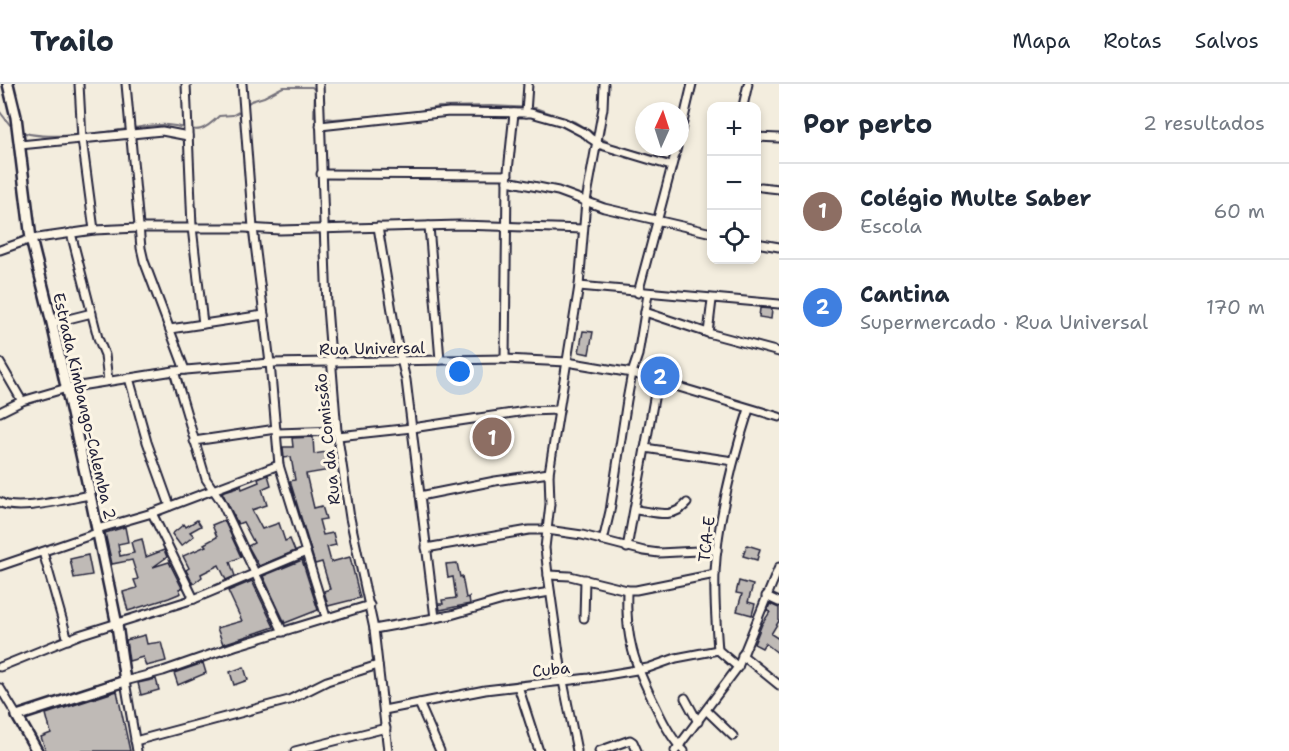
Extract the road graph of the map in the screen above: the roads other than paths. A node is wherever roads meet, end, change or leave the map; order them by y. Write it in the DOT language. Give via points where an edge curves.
graph roads {
  1 [pos="8,84"];
  2 [pos="79,84"];
  3 [pos="126,84"];
  4 [pos="186,84"];
  5 [pos="242,84"];
  6 [pos="319,84"];
  7 [pos="528,84"];
  8 [pos="604,84"];
  9 [pos="692,84"];
  10 [pos="748,84"];
  11 [pos="688,102"];
  12 [pos="744,102"];
  13 [pos="514,113"];
  14 [pos="526,113"];
  15 [pos="320,126"];
  16 [pos="131,135"];
  17 [pos="188,136"];
  18 [pos="761,137"];
  19 [pos="779,138"];
  20 [pos="82,139"];
  21 [pos="19,141"];
  22 [pos="597,143"];
  23 [pos="674,156"];
  24 [pos="671,166"];
  25 [pos="321,174"];
  26 [pos="508,178"];
  27 [pos="761,187"];
  28 [pos="779,189"];
  29 [pos="586,201"];
  30 [pos="657,219"];
  31 [pos="378,226"];
  32 [pos="429,226"];
  33 [pos="507,226"];
  34 [pos="192,227"];
  35 [pos="139,228"];
  36 [pos="253,228"];
  37 [pos="323,228"];
  38 [pos="583,229"];
  39 [pos="94,230"];
  40 [pos="707,232"];
  41 [pos="71,233"];
  42 [pos="31,239"];
  43 [pos="761,244"];
  44 [pos="779,246"];
  45 [pos="0,250"];
  46 [pos="579,286"];
  47 [pos="638,292"];
  48 [pos="648,294"];
  49 [pos="712,300"];
  50 [pos="779,304"];
  51 [pos="92,312"];
  52 [pos="645,312"];
  53 [pos="264,315"];
  54 [pos="52,323"];
  55 [pos="203,324"];
  56 [pos="170,329"];
  57 [pos="708,333"];
  58 [pos="779,352"];
  59 [pos="505,359"];
  60 [pos="440,360"];
  61 [pos="402,362"];
  62 [pos="567,362"];
  63 [pos="0,363"];
  64 [pos="270,363"];
  65 [pos="332,363"];
  66 [pos="185,370"];
  67 [pos="174,371"];
  68 [pos="632,373"];
  69 [pos="129,378"];
  70 [pos="108,381"];
  71 [pos="657,382"];
  72 [pos="67,388"];
  73 [pos="22,401"];
  74 [pos="559,410"];
  75 [pos="749,410"];
  76 [pos="0,412"];
  77 [pos="779,417"];
  78 [pos="412,428"];
  79 [pos="276,431"];
  80 [pos="337,434"];
  81 [pos="194,441"];
  82 [pos="645,448"];
  83 [pos="733,461"];
  84 [pos="279,465"];
  85 [pos="549,473"];
  86 [pos="213,489"];
  87 [pos="90,495"];
  88 [pos="420,496"];
  89 [pos="0,502"];
  90 [pos="687,503"];
  91 [pos="170,506"];
  92 [pos="636,510"];
  93 [pos="152,513"];
  94 [pos="548,530"];
  95 [pos="97,531"];
  96 [pos="603,542"];
  97 [pos="426,548"];
  98 [pos="627,548"];
  99 [pos="717,550"];
  100 [pos="43,552"];
  101 [pos="306,552"];
  102 [pos="0,566"];
  103 [pos="779,567"];
  104 [pos="255,572"];
  105 [pos="548,574"];
  106 [pos="715,574"];
  107 [pos="585,579"];
  108 [pos="627,590"];
  109 [pos="550,592"];
  110 [pos="766,596"];
  111 [pos="194,599"];
  112 [pos="779,602"];
  113 [pos="370,605"];
  114 [pos="326,617"];
  115 [pos="435,618"];
  116 [pos="584,618"];
  117 [pos="117,625"];
  118 [pos="374,629"];
  119 [pos="283,632"];
  120 [pos="68,640"];
  121 [pos="718,650"];
  122 [pos="742,655"];
  123 [pos="378,665"];
  124 [pos="0,667"];
  125 [pos="738,667"];
  126 [pos="637,670"];
  127 [pos="125,681"];
  128 [pos="563,681"];
  129 [pos="779,685"];
  130 [pos="518,686"];
  131 [pos="0,688"];
  132 [pos="685,698"];
  133 [pos="419,703"];
  134 [pos="384,710"];
  135 [pos="706,711"];
  136 [pos="17,716"];
  137 [pos="698,722"];
  138 [pos="386,728"];
  139 [pos="733,736"];
  140 [pos="135,741"];
  141 [pos="680,750"];
  142 [pos="37,751"];
  143 [pos="136,751"];
  144 [pos="295,751"];
  145 [pos="388,751"];
  146 [pos="440,751"];
  147 [pos="539,751"];
  148 [pos="577,751"];
  149 [pos="598,751"];
  150 [pos="637,751"];
  1 -- 21 [label="main road, Estrada Kimbango-Calemba 2"];
  2 -- 20 [label="street"];
  3 -- 16 [label="street"];
  4 -- 17 [label="street"];
  5 -- 36 [label="street"];
  6 -- 15 [label="street, Rua da Comissão"];
  7 -- 14 [label="street"];
  8 -- 22 [label="street"];
  9 -- 11 [label="street"];
  10 -- 12 [label="street"];
  13 -- 14 [label="street"];
  13 -- 15 [label="street" via="449,112"];
  13 -- 26 [label="street"];
  14 -- 22 [label="street" via="563,122"];
  15 -- 25 [label="street, Rua da Comissão"];
  16 -- 17 [label="street" via="162,131"];
  16 -- 20 [label="street"];
  16 -- 35 [label="street"];
  17 -- 34 [label="street"];
  18 -- 19 [label="street"];
  20 -- 21 [label="street"];
  20 -- 39 [label="street"];
  21 -- 42 [label="main road, Estrada Kimbango-Calemba 2"];
  22 -- 24 [label="street"];
  22 -- 29 [label="street"];
  23 -- 24 [label="street"];
  24 -- 30 [label="street"];
  25 -- 26 [label="street"];
  25 -- 37 [label="street, Rua da Comissão"];
  26 -- 29 [label="street"];
  26 -- 33 [label="street"];
  27 -- 28 [label="street"];
  29 -- 30 [label="street"];
  29 -- 38 [label="street"];
  30 -- 40 [label="street"];
  30 -- 47 [label="street"];
  31 -- 32 [label="street"];
  31 -- 37 [label="street"];
  31 -- 61 [label="street"];
  32 -- 33 [label="street"];
  32 -- 60 [label="street"];
  33 -- 38 [label="street"];
  33 -- 59 [label="street"];
  34 -- 35 [label="street"];
  34 -- 36 [label="street"];
  34 -- 55 [label="street"];
  35 -- 39 [label="street"];
  35 -- 56 [label="street" via="144,261"];
  36 -- 37 [label="street"];
  36 -- 53 [label="street"];
  37 -- 65 [label="street, Rua da Comissão"];
  38 -- 46 [label="street"];
  39 -- 41 [label="street"];
  41 -- 42 [label="street"];
  41 -- 51 [label="street"];
  42 -- 45 [label="street"];
  42 -- 54 [label="main road, Estrada Kimbango-Calemba 2"];
  43 -- 44 [label="street"];
  46 -- 47 [label="street"];
  46 -- 62 [label="street"];
  47 -- 48 [label="street"];
  48 -- 49 [label="street"];
  48 -- 52 [label="street"];
  49 -- 50 [label="street"];
  49 -- 57 [label="street"];
  51 -- 54 [label="street"];
  51 -- 70 [label="street"];
  52 -- 57 [label="street"];
  52 -- 68 [label="street"];
  53 -- 55 [label="street"];
  53 -- 64 [label="street"];
  54 -- 72 [label="main road, Estrada Kimbango-Calemba 2"];
  55 -- 56 [label="street"];
  56 -- 66 [label="street"];
  57 -- 58 [label="street"];
  59 -- 60 [label="street, Rua Universal"];
  59 -- 62 [label="street, Rua Universal"];
  60 -- 61 [label="street, Rua Universal"];
  61 -- 65 [label="street, Rua Universal"];
  61 -- 78 [label="street"];
  62 -- 68 [label="street, Rua Universal"];
  62 -- 74 [label="street"];
  63 -- 73 [label="street"];
  64 -- 65 [label="street, Rua Universal"];
  64 -- 66 [label="street, Rua Universal"];
  64 -- 79 [label="street"];
  65 -- 80 [label="street, Rua da Comissão"];
  66 -- 67 [label="street, Rua Universal"];
  67 -- 69 [label="street, Rua Universal"];
  67 -- 81 [label="street"];
  68 -- 71 [label="street, Rua Universal"];
  68 -- 96 [label="street"];
  69 -- 70 [label="street, Rua Universal"];
  69 -- 91 [label="street"];
  70 -- 72 [label="street, Rua Universal"];
  71 -- 75 [label="street, Rua Universal"];
  71 -- 82 [label="street"];
  72 -- 73 [label="street, Rua Universal"];
  72 -- 87 [label="main road, Estrada Kimbango-Calemba 2"];
  73 -- 76 [label="street, Rua Universal"];
  74 -- 78 [label="street" via="526,411"];
  74 -- 85 [label="street"];
  75 -- 77 [label="street, Rua Universal"];
  75 -- 83 [label="street, TCA-E"];
  78 -- 80 [label="street"];
  78 -- 88 [label="street"];
  79 -- 80 [label="street"];
  79 -- 81 [label="street"];
  79 -- 84 [label="street"];
  80 -- 113 [label="street, Rua da Comissão" via="350,518"];
  81 -- 86 [label="street"];
  82 -- 83 [label="street"];
  82 -- 92 [label="street"];
  83 -- 99 [label="street, TCA-E"];
  84 -- 86 [label="street"];
  84 -- 101 [label="street"];
  85 -- 88 [label="street"];
  85 -- 94 [label="street"];
  86 -- 91 [label="street"];
  86 -- 104 [label="street"];
  87 -- 89 [label="street" via="36,505"];
  87 -- 95 [label="main road, Estrada Kimbango-Calemba 2"];
  88 -- 97 [label="street"];
  90 -- 92 [label="street" via="670,515"];
  91 -- 93 [label="street"];
  92 -- 98 [label="street"];
  93 -- 95 [label="street"];
  93 -- 111 [label="street"];
  94 -- 96 [label="street"];
  94 -- 97 [label="street"];
  94 -- 105 [label="street"];
  95 -- 100 [label="street"];
  95 -- 117 [label="main road, Estrada Kimbango-Calemba 2"];
  96 -- 98 [label="street"];
  97 -- 115 [label="street"];
  98 -- 99 [label="street" via="659,553"];
  99 -- 106 [label="street, TCA-E"];
  100 -- 102 [label="street"];
  100 -- 120 [label="street"];
  101 -- 104 [label="street"];
  101 -- 114 [label="street"];
  103 -- 110 [label="street"];
  104 -- 111 [label="street"];
  104 -- 119 [label="street"];
  105 -- 107 [label="street"];
  105 -- 109 [label="street"];
  106 -- 108 [label="street"];
  106 -- 121 [label="street, TCA-E"];
  107 -- 108 [label="street"];
  107 -- 116 [label="street"];
  108 -- 126 [label="street" via="628,627"];
  109 -- 115 [label="street"];
  109 -- 128 [label="street"];
  110 -- 112 [label="street"];
  110 -- 122 [label="street"];
  111 -- 117 [label="street"];
  113 -- 114 [label="street"];
  113 -- 118 [label="street, Rua da Comissão"];
  114 -- 119 [label="street"];
  115 -- 118 [label="street"];
  117 -- 120 [label="street"];
  117 -- 127 [label="main road, Estrada Kimbango-Calemba 2"];
  118 -- 123 [label="street, Rua da Comissão"];
  119 -- 127 [label="street"];
  120 -- 124 [label="street"];
  121 -- 125 [label="street"];
  121 -- 126 [label="street, Cuba"];
  122 -- 125 [label="street"];
  122 -- 129 [label="street"];
  123 -- 134 [label="street, Rua da Comissão"];
  123 -- 140 [label="street" via="327,681 289,700"];
  125 -- 135 [label="street"];
  126 -- 128 [label="street, Cuba"];
  126 -- 141 [label="street"];
  127 -- 136 [label="main road"];
  127 -- 140 [label="street, Estrada Kimbango-Calemba 2"];
  128 -- 130 [label="street, Cuba"];
  128 -- 148 [label="street"];
  130 -- 133 [label="street, Cuba"];
  130 -- 147 [label="street"];
  131 -- 136 [label="street"];
  132 -- 137 [label="street"];
  133 -- 134 [label="street, Cuba"];
  133 -- 146 [label="street"];
  134 -- 138 [label="street, Rua da Comissão"];
  135 -- 137 [label="street"];
  135 -- 139 [label="street"];
  136 -- 142 [label="main road"];
  137 -- 141 [label="street"];
  138 -- 144 [label="street"];
  138 -- 145 [label="street, Rua da Comissão"];
  140 -- 143 [label="street, Estrada Kimbango-Calemba 2"];
  149 -- 150 [label="street" via="630,740"];
}
